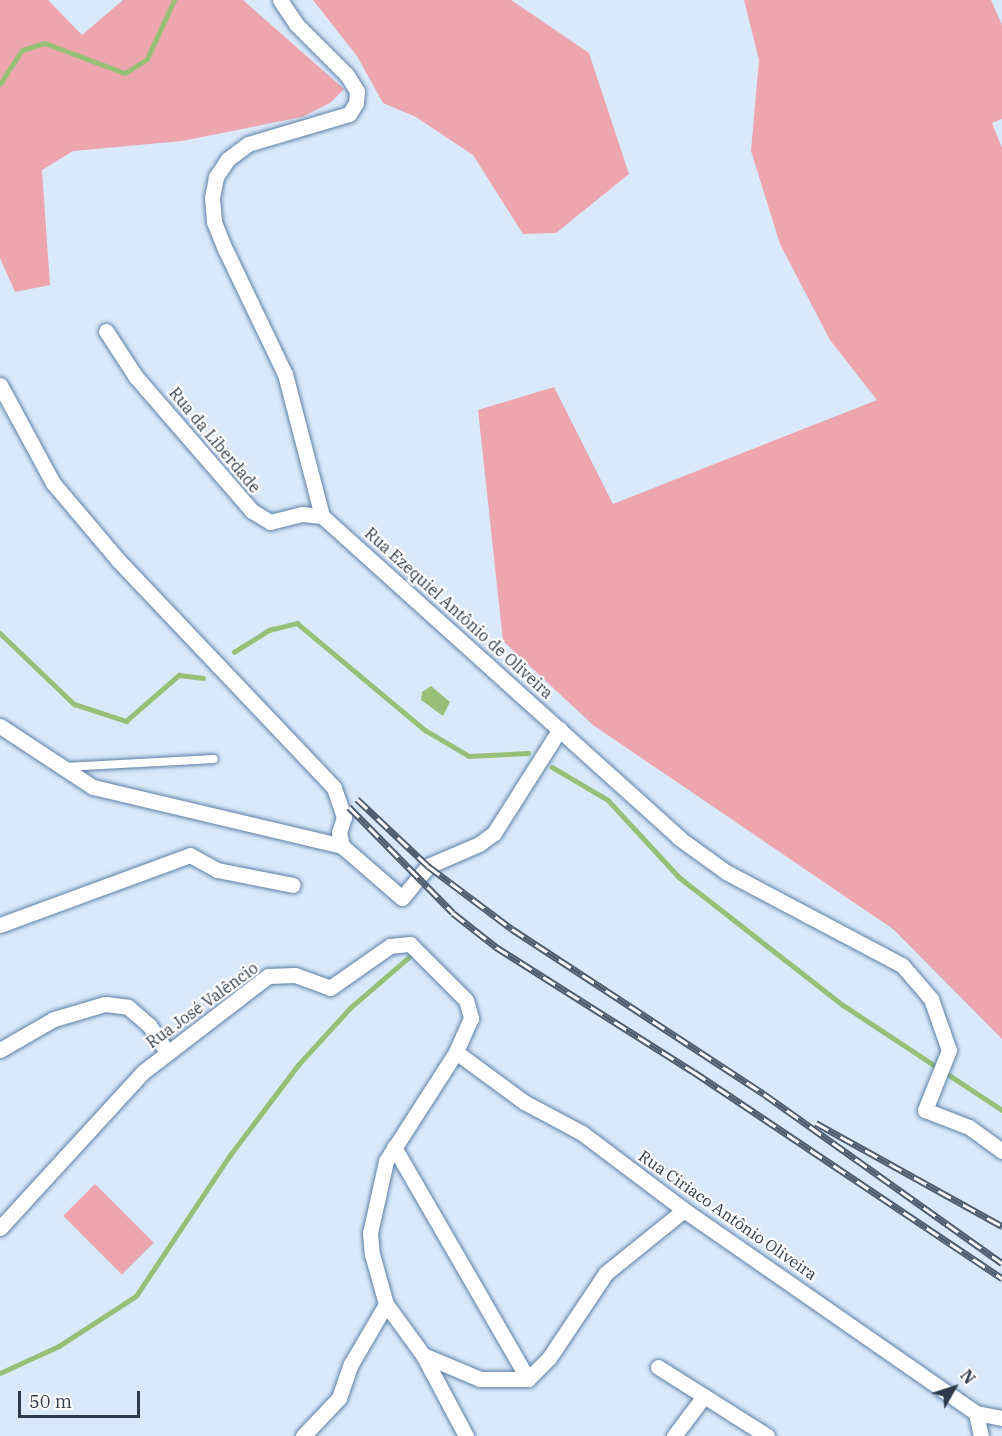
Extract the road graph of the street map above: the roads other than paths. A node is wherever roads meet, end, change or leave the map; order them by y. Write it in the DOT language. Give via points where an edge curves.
graph roads {
  1 [pos="280,0"];
  2 [pos="106,331"];
  3 [pos="0,385"];
  4 [pos="322,516"];
  5 [pos="0,726"];
  6 [pos="560,729"];
  7 [pos="214,759"];
  8 [pos="64,767"];
  9 [pos="342,846"];
  10 [pos="293,885"];
  11 [pos="0,925"];
  12 [pos="0,1050"];
  13 [pos="166,1050"];
  14 [pos="456,1052"];
  15 [pos="394,1147"];
  16 [pos="1002,1151"];
  17 [pos="684,1210"];
  18 [pos="0,1228"];
  19 [pos="386,1305"];
  20 [pos="423,1354"];
  21 [pos="658,1367"];
  22 [pos="528,1379"];
  23 [pos="704,1396"];
  24 [pos="976,1413"];
  25 [pos="1002,1418"];
  26 [pos="303,1436"];
  27 [pos="466,1436"];
  28 [pos="674,1436"];
  29 [pos="767,1436"];
  30 [pos="981,1436"];
  1 -- 4 [label="street" via="297,24 347,75 357,91 356,103 349,114 248,144 222,168 212,198 222,241 285,374"];
  2 -- 4 [label="street, Rua da Liberdade" via="136,376 252,511 270,522 302,514"];
  3 -- 9 [label="street" via="13,416 53,483 118,560 334,788 344,817 339,832"];
  4 -- 6 [label="street, Rua Ezequiel Antônio de Oliveira"];
  5 -- 8 [label="street"];
  6 -- 9 [label="street" via="494,833 479,844 428,866 402,898"];
  6 -- 16 [label="street, Rua Ezequiel Antônio de Oliveira" via="679,838 726,872 902,965 940,1015 949,1050 925,1110 969,1127"];
  7 -- 8 [label="lane"];
  8 -- 9 [label="street" via="93,787"];
  10 -- 11 [label="street" via="217,870 190,855"];
  12 -- 13 [label="street" via="54,1019 105,1004 134,1011"];
  13 -- 14 [label="street, Rua José Valêncio" via="268,976 295,975 330,988 402,942 410,945 466,1000 471,1018"];
  13 -- 18 [label="street, Rua José Valêncio"];
  14 -- 15 [label="street"];
  14 -- 17 [label="street, Rua Ciriaco Antônio Oliveira" via="524,1102 582,1133"];
  15 -- 19 [label="street" via="376,1195 370,1233"];
  15 -- 22 [label="street"];
  17 -- 22 [label="street" via="606,1273 549,1358"];
  17 -- 24 [label="street, Rua Ciriaco Antônio Oliveira"];
  19 -- 20 [label="street"];
  19 -- 26 [label="street" via="351,1364 339,1398"];
  20 -- 22 [label="street" via="480,1379"];
  20 -- 27 [label="street"];
  21 -- 23 [label="street"];
  23 -- 28 [label="street"];
  23 -- 29 [label="street"];
  24 -- 25 [label="street, Rua Ciriaco Antônio Oliveira"];
  24 -- 30 [label="street"];
}
